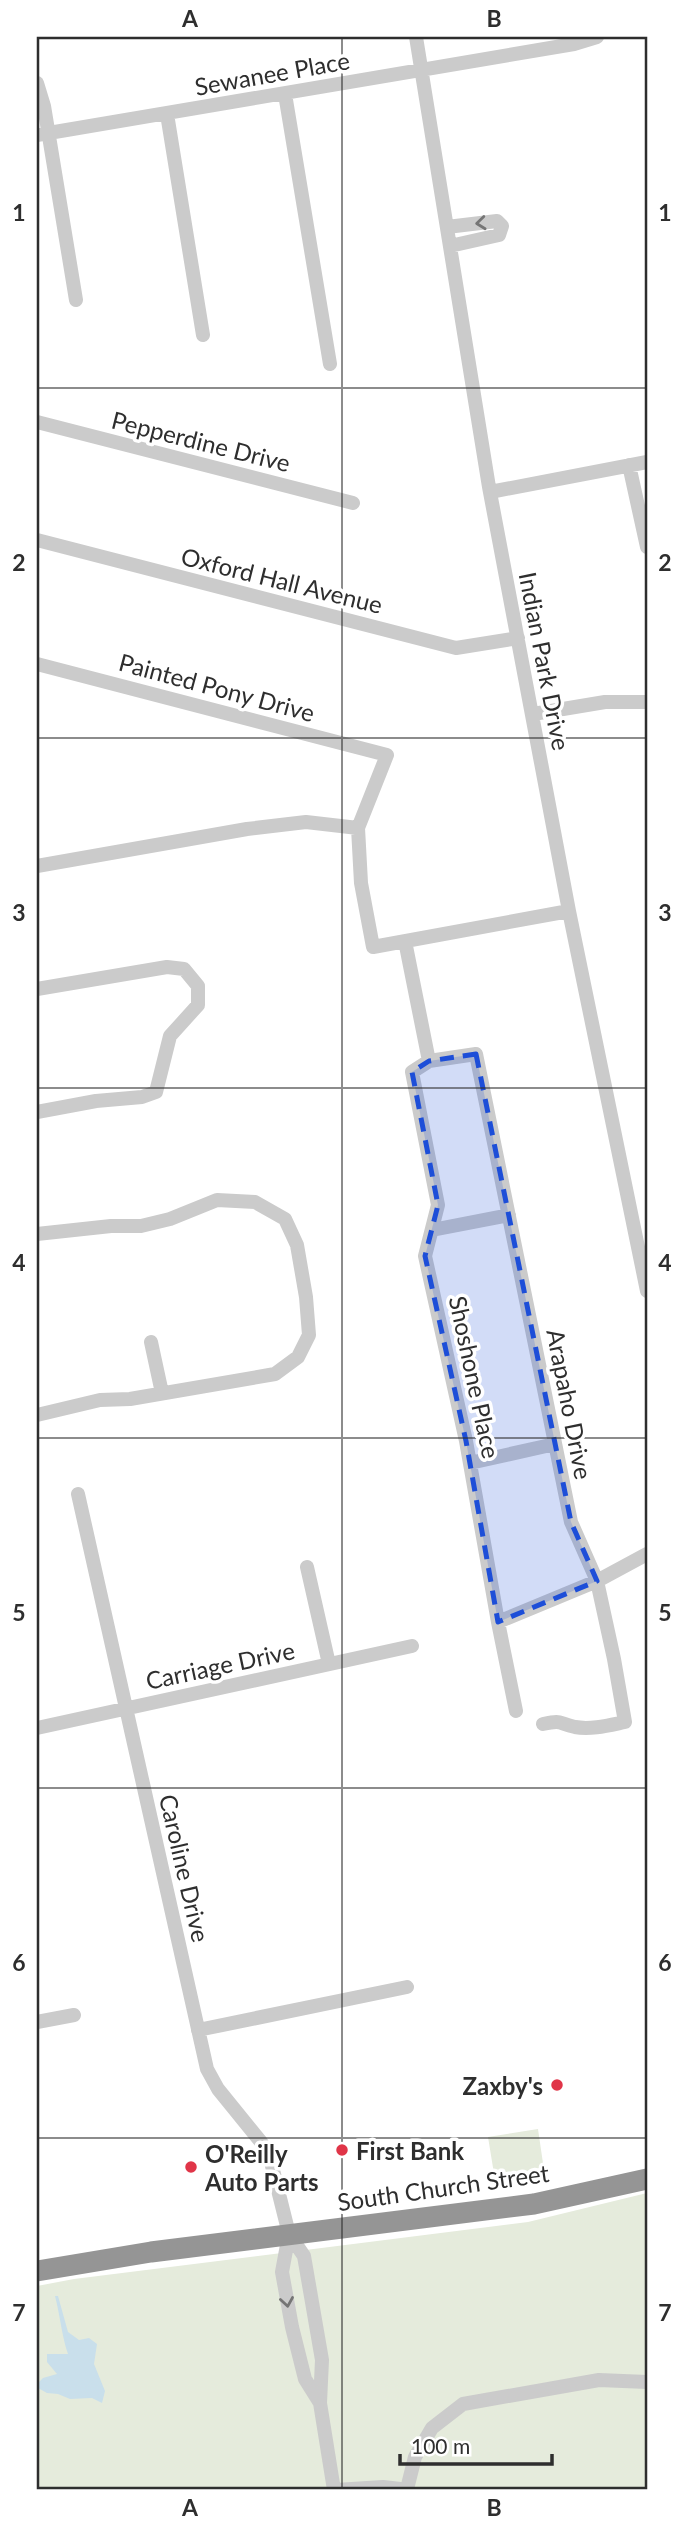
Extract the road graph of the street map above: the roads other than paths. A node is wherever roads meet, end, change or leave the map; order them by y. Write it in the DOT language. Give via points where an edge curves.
graph roads {
  1 [pos="416,37"];
  2 [pos="597,37"];
  3 [pos="421,70"];
  4 [pos="37,83"];
  5 [pos="285,94"];
  6 [pos="167,114"];
  7 [pos="43,134"];
  8 [pos="447,227"];
  9 [pos="450,246"];
  10 [pos="76,300"];
  11 [pos="203,335"];
  12 [pos="330,365"];
  13 [pos="37,422"];
  14 [pos="647,462"];
  15 [pos="629,465"];
  16 [pos="489,492"];
  17 [pos="354,503"];
  18 [pos="37,540"];
  19 [pos="647,547"];
  20 [pos="518,639"];
  21 [pos="37,664"];
  22 [pos="647,702"];
  23 [pos="533,714"];
  24 [pos="358,828"];
  25 [pos="37,866"];
  26 [pos="569,911"];
  27 [pos="405,941"];
  28 [pos="37,989"];
  29 [pos="429,1061"];
  30 [pos="37,1112"];
  31 [pos="509,1215"];
  32 [pos="432,1230"];
  33 [pos="37,1234"];
  34 [pos="647,1292"];
  35 [pos="151,1342"];
  36 [pos="162,1393"];
  37 [pos="37,1415"];
  38 [pos="555,1444"];
  39 [pos="470,1463"];
  40 [pos="78,1494"];
  41 [pos="647,1554"];
  42 [pos="307,1567"];
  43 [pos="597,1581"];
  44 [pos="498,1622"];
  45 [pos="412,1646"];
  46 [pos="330,1664"];
  47 [pos="126,1709"];
  48 [pos="516,1711"];
  49 [pos="542,1724"];
  50 [pos="37,1728"];
  51 [pos="407,1987"];
  52 [pos="74,2015"];
  53 [pos="37,2022"];
  54 [pos="198,2029"];
  55 [pos="647,2179"];
  56 [pos="289,2234"];
  57 [pos="37,2271"];
  58 [pos="647,2382"];
  59 [pos="320,2403"];
  60 [pos="335,2490"];
  61 [pos="408,2490"];
  1 -- 3 [label="street, Indian Park Drive"];
  2 -- 3 [label="street, Sewanee Place"];
  3 -- 5 [label="street, Sewanee Place"];
  3 -- 8 [label="street, Indian Park Drive"];
  4 -- 7 [label="street" via="44,106"];
  5 -- 6 [label="street, Sewanee Place"];
  5 -- 12 [label="street"];
  6 -- 7 [label="street, Sewanee Place"];
  6 -- 11 [label="street"];
  7 -- 10 [label="street"];
  8 -- 9 [label="street, Indian Park Drive"];
  9 -- 8 [label="street, one-way" via="499,235 502,226 497,221"];
  9 -- 16 [label="street, Indian Park Drive"];
  13 -- 17 [label="street, Pepperdine Drive"];
  14 -- 15 [label="street"];
  15 -- 16 [label="street"];
  15 -- 19 [label="street"];
  16 -- 20 [label="street, Indian Park Drive"];
  18 -- 20 [label="street, Oxford Hall Avenue" via="456,648"];
  20 -- 23 [label="street, Indian Park Drive"];
  21 -- 24 [label="street, Painted Pony Drive" via="387,755"];
  22 -- 23 [label="street" via="605,702"];
  23 -- 26 [label="street, Indian Park Drive"];
  24 -- 25 [label="street" via="306,822"];
  24 -- 27 [label="street" via="361,883 373,947"];
  26 -- 27 [label="street"];
  26 -- 34 [label="street, Indian Park Drive"];
  27 -- 29 [label="street"];
  28 -- 30 [label="street" via="167,967 184,969 198,986 198,1005 170,1036 156,1092"];
  29 -- 31 [label="street, Arapaho Drive" via="476,1054"];
  29 -- 32 [label="street, Shoshone Place" via="412,1072 438,1205"];
  31 -- 32 [label="street"];
  31 -- 38 [label="street, Arapaho Drive"];
  32 -- 39 [label="street, Shoshone Place" via="425,1256"];
  33 -- 36 [label="street" via="141,1226 217,1200 256,1202 285,1219 297,1245 306,1297 309,1335 298,1357 275,1374"];
  35 -- 36 [label="street"];
  36 -- 37 [label="street" via="100,1400"];
  38 -- 39 [label="street"];
  38 -- 43 [label="street, Arapaho Drive" via="570,1522"];
  39 -- 44 [label="street, Shoshone Place"];
  40 -- 47 [label="street, Caroline Drive"];
  41 -- 43 [label="street"];
  42 -- 46 [label="street"];
  43 -- 44 [label="street"];
  43 -- 49 [label="street, Arapaho Drive" via="625,1722 593,1727 559,1721"];
  44 -- 48 [label="street, Shoshone Place"];
  45 -- 46 [label="street, Carriage Drive"];
  46 -- 47 [label="street, Carriage Drive"];
  47 -- 50 [label="street, Carriage Drive"];
  47 -- 54 [label="street, Caroline Drive"];
  51 -- 54 [label="street"];
  52 -- 53 [label="street"];
  54 -- 56 [label="street, Caroline Drive" via="207,2068 218,2089 270,2158"];
  55 -- 56 [label="highway, South Church Street" via="534,2204"];
  56 -- 57 [label="highway, South Church Street"];
  56 -- 59 [label="street" via="304,2256 322,2360"];
  56 -- 59 [label="street, one-way" via="282,2272 292,2327 305,2379"];
  58 -- 61 [label="street" via="599,2380 463,2404 432,2428 415,2457"];
  59 -- 60 [label="street"];
  60 -- 61 [label="street"];
}
